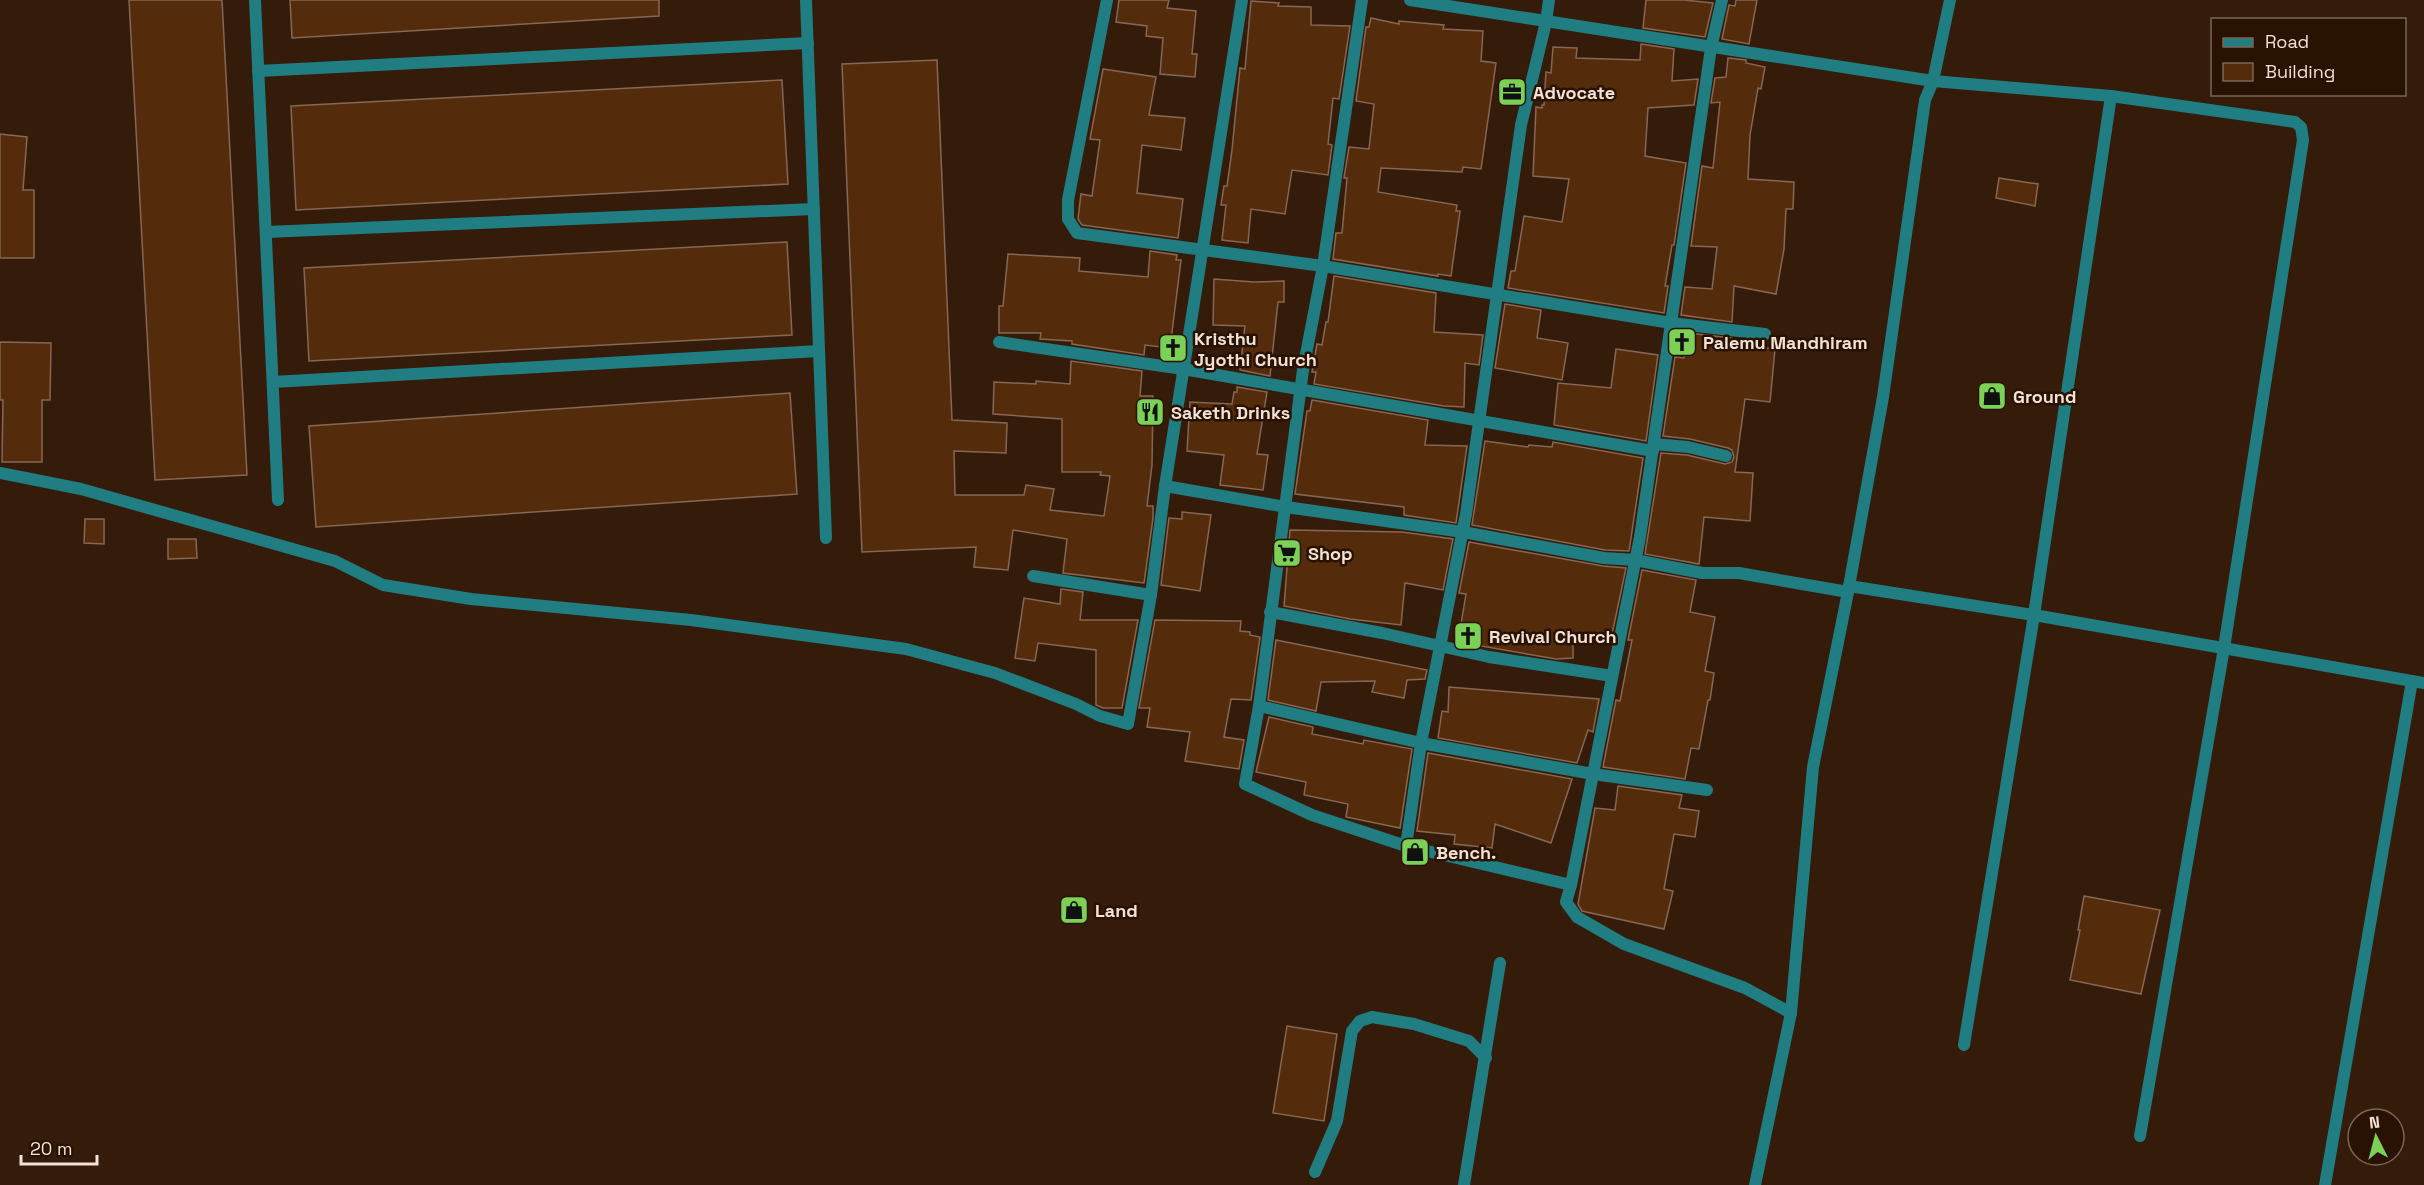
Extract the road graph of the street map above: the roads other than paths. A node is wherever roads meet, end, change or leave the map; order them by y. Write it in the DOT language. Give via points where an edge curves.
graph roads {
  1 [pos="255,0"];
  2 [pos="806,0"];
  3 [pos="1107,0"];
  4 [pos="1242,0"];
  5 [pos="1362,0"];
  6 [pos="1410,0"];
  7 [pos="1549,0"];
  8 [pos="1722,0"];
  9 [pos="1950,0"];
  10 [pos="1546,22"];
  11 [pos="808,43"];
  12 [pos="1711,48"];
  13 [pos="258,71"];
  14 [pos="1933,81"];
  15 [pos="2111,96"];
  16 [pos="814,209"];
  17 [pos="266,232"];
  18 [pos="1202,251"];
  19 [pos="1323,266"];
  20 [pos="1498,294"];
  21 [pos="1671,323"];
  22 [pos="1765,334"];
  23 [pos="999,342"];
  24 [pos="819,351"];
  25 [pos="1183,369"];
  26 [pos="273,382"];
  27 [pos="1302,389"];
  28 [pos="1479,420"];
  29 [pos="1653,448"];
  30 [pos="1726,456"];
  31 [pos="0,473"];
  32 [pos="1165,486"];
  33 [pos="278,500"];
  34 [pos="1286,507"];
  35 [pos="1463,532"];
  36 [pos="826,538"];
  37 [pos="1635,560"];
  38 [pos="1033,576"];
  39 [pos="1848,589"];
  40 [pos="1151,595"];
  41 [pos="1270,612"];
  42 [pos="2034,615"];
  43 [pos="1440,647"];
  44 [pos="2224,648"];
  45 [pos="1612,676"];
  46 [pos="2418,682"];
  47 [pos="1259,706"];
  48 [pos="1421,743"];
  49 [pos="1593,774"];
  50 [pos="1707,790"];
  51 [pos="1406,846"];
  52 [pos="1571,885"];
  53 [pos="1500,963"];
  54 [pos="1791,1013"];
  55 [pos="1964,1045"];
  56 [pos="1486,1058"];
  57 [pos="2140,1136"];
  58 [pos="1315,1172"];
  59 [pos="1464,1185"];
  60 [pos="1755,1185"];
  61 [pos="2325,1185"];
  1 -- 13 [label="street"];
  2 -- 11 [label="street"];
  3 -- 18 [label="street" via="1068,200 1068,219 1077,233"];
  4 -- 18 [label="street"];
  5 -- 19 [label="street"];
  6 -- 10 [label="street"];
  7 -- 10 [label="street"];
  8 -- 12 [label="street"];
  9 -- 14 [label="street"];
  10 -- 12 [label="street"];
  10 -- 20 [label="street" via="1521,125"];
  11 -- 13 [label="street"];
  11 -- 16 [label="street"];
  12 -- 14 [label="street"];
  12 -- 21 [label="street"];
  13 -- 17 [label="street"];
  14 -- 15 [label="street"];
  14 -- 39 [label="street" via="1925,100 1883,397"];
  15 -- 42 [label="street"];
  15 -- 44 [label="street" via="2295,122 2303,133"];
  16 -- 17 [label="street"];
  16 -- 24 [label="street"];
  17 -- 26 [label="street"];
  18 -- 19 [label="street"];
  18 -- 25 [label="street"];
  19 -- 20 [label="street"];
  19 -- 27 [label="street"];
  20 -- 21 [label="street"];
  20 -- 28 [label="street"];
  21 -- 22 [label="street"];
  21 -- 29 [label="street"];
  23 -- 25 [label="street"];
  24 -- 26 [label="street"];
  24 -- 36 [label="street"];
  25 -- 27 [label="street"];
  25 -- 32 [label="street"];
  26 -- 33 [label="street"];
  27 -- 28 [label="street"];
  27 -- 34 [label="street"];
  28 -- 29 [label="street"];
  28 -- 35 [label="street"];
  29 -- 30 [label="street" via="1688,447"];
  29 -- 37 [label="street"];
  31 -- 40 [label="street" via="81,489 335,561 383,585 471,599 691,620 906,649 995,673 1128,724"];
  32 -- 34 [label="street"];
  32 -- 40 [label="street"];
  34 -- 35 [label="street"];
  34 -- 41 [label="street"];
  35 -- 37 [label="street" via="1604,558"];
  35 -- 43 [label="street"];
  37 -- 39 [label="street" via="1702,573 1739,573"];
  37 -- 45 [label="street"];
  38 -- 40 [label="street"];
  39 -- 42 [label="street"];
  39 -- 54 [label="street" via="1813,767"];
  41 -- 43 [label="street"];
  41 -- 47 [label="street"];
  42 -- 44 [label="street"];
  42 -- 55 [label="street"];
  43 -- 45 [label="street"];
  43 -- 48 [label="street"];
  44 -- 46 [label="street"];
  44 -- 57 [label="street"];
  45 -- 49 [label="street"];
  46 -- 61 [label="street"];
  47 -- 48 [label="street"];
  47 -- 51 [label="street" via="1245,784 1312,815"];
  48 -- 49 [label="street"];
  48 -- 51 [label="street"];
  49 -- 50 [label="street"];
  49 -- 52 [label="street"];
  51 -- 52 [label="street"];
  52 -- 54 [label="street" via="1566,902 1577,917 1623,944 1745,988"];
  53 -- 56 [label="street"];
  54 -- 60 [label="street"];
  56 -- 58 [label="street" via="1469,1041 1414,1024 1372,1017 1360,1021 1352,1032 1337,1121"];
  56 -- 59 [label="street"];
}
